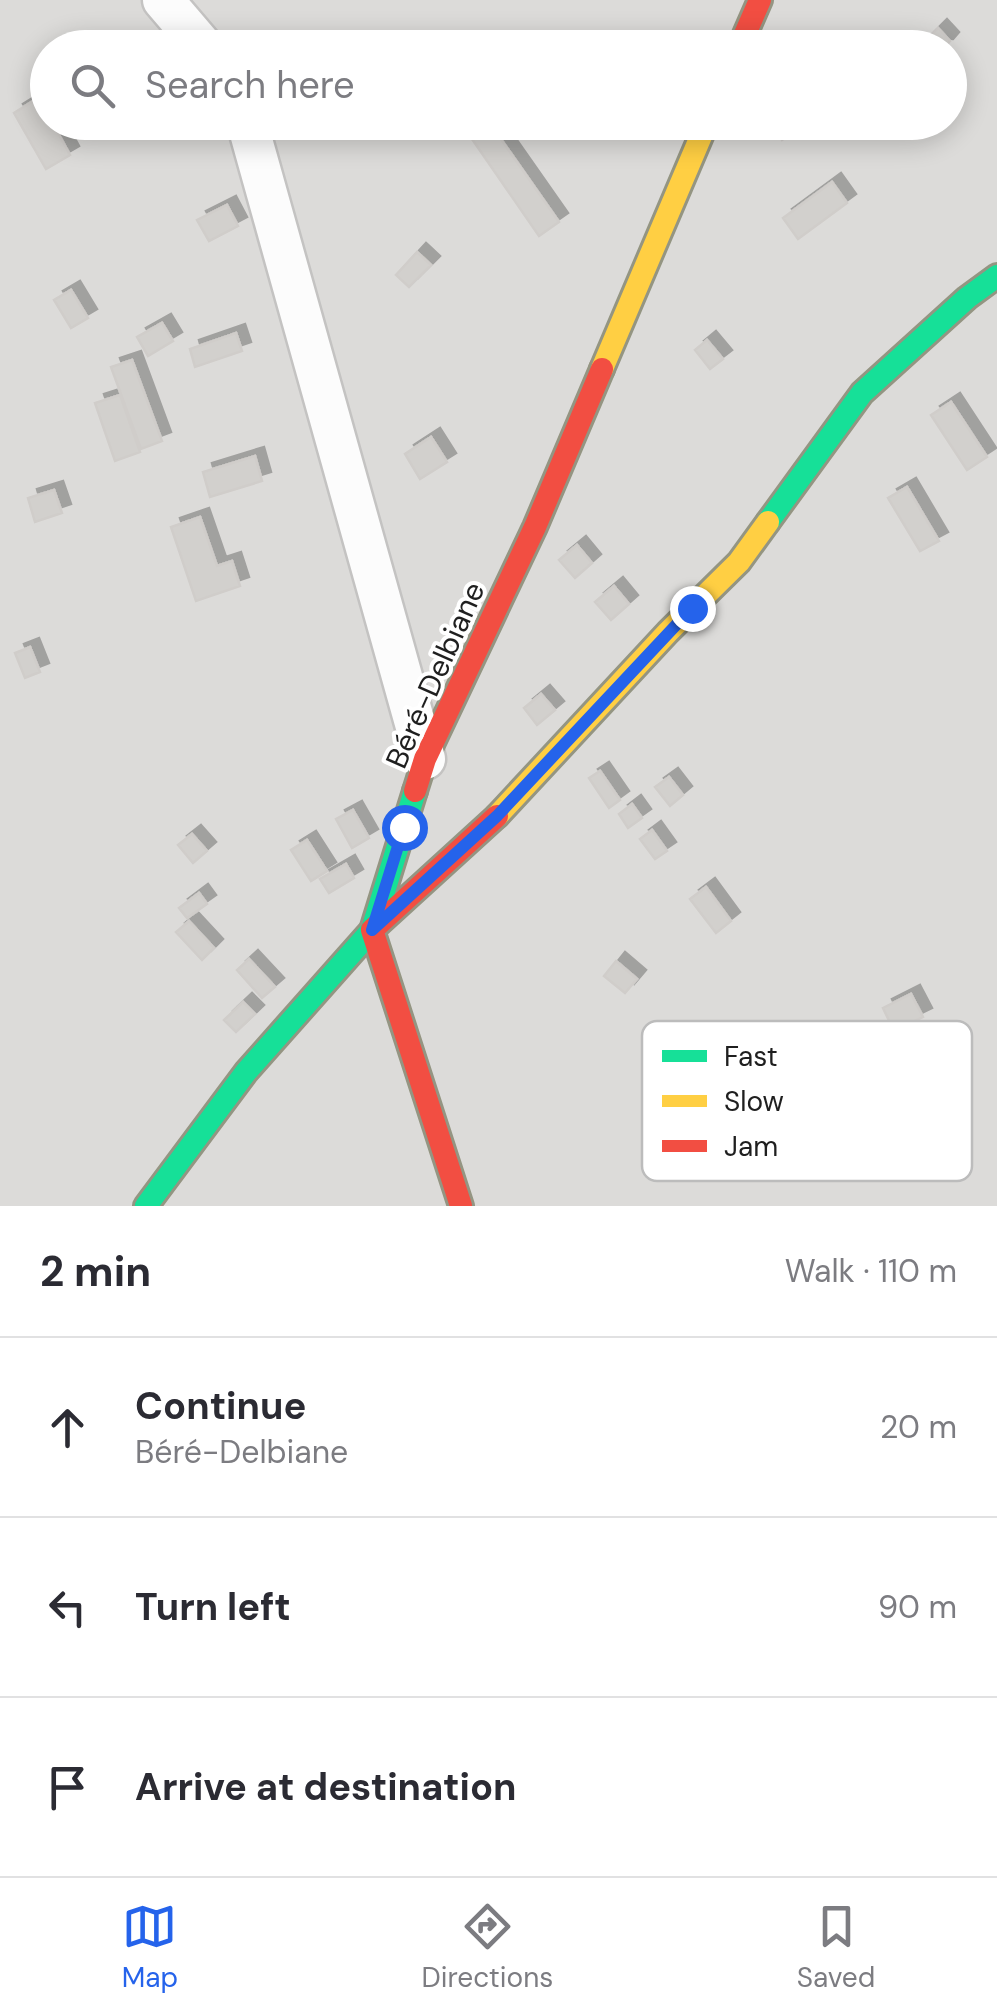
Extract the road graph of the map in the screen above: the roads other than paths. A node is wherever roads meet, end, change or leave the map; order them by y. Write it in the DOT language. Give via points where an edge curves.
graph roads {
  1 [pos="163,0"];
  2 [pos="760,0"];
  3 [pos="189,30"];
  4 [pos="747,30"];
  5 [pos="252,140"];
  6 [pos="700,140"];
  7 [pos="997,276"];
  8 [pos="425,759"];
  9 [pos="372,930"];
  10 [pos="146,1206"];
  11 [pos="461,1206"];
  1 -- 3 [label="street"];
  2 -- 4 [label="street"];
  5 -- 8 [label="street"];
  6 -- 8 [label="street, Béré-Delbiane" via="535,528"];
  7 -- 9 [label="street" via="862,393 739,562 497,816"];
  8 -- 9 [label="street, Béré-Delbiane"];
  9 -- 10 [label="street, Béré-Delbiane" via="246,1072"];
  9 -- 11 [label="street"];
}
